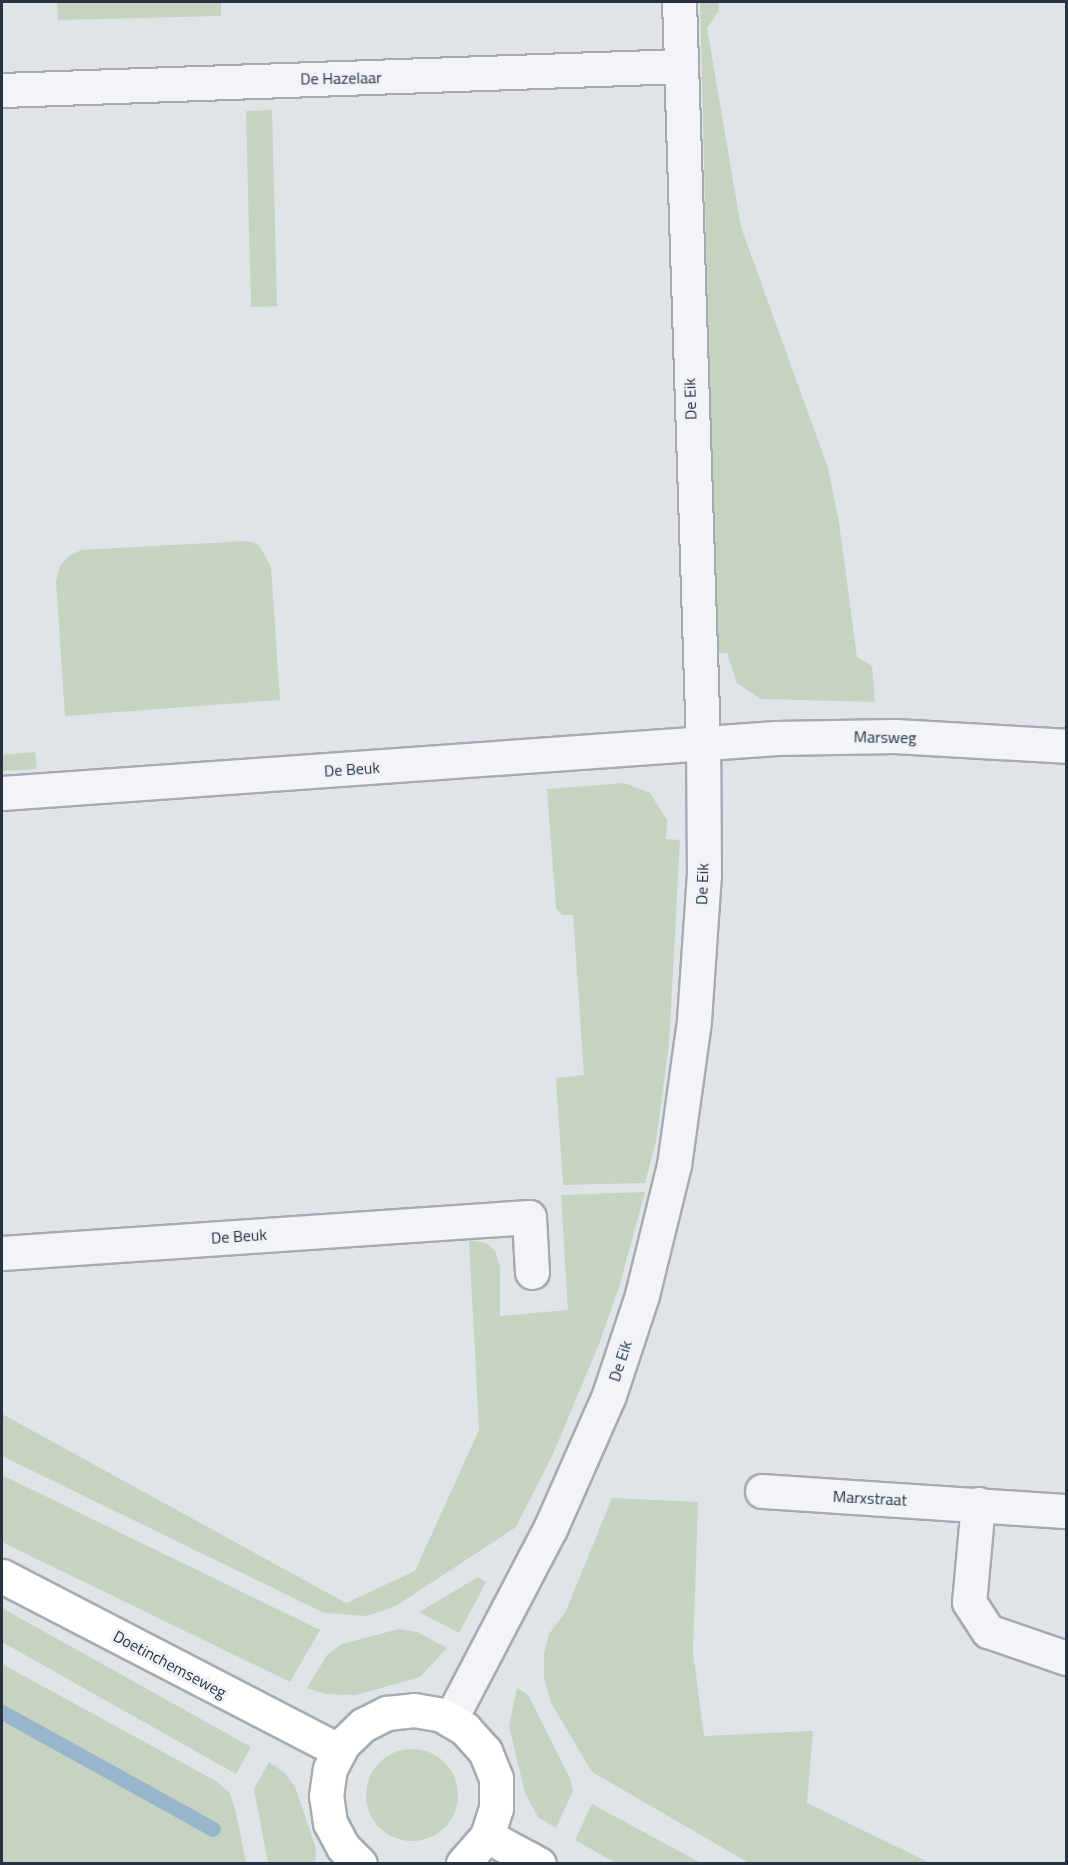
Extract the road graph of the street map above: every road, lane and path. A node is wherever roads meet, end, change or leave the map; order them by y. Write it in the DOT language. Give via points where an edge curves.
graph roads {
  1 [pos="679,2"];
  2 [pos="681,66"];
  3 [pos="2,90"];
  4 [pos="703,744"];
  5 [pos="1066,746"];
  6 [pos="2,793"];
  7 [pos="2,1253"];
  8 [pos="532,1272"];
  9 [pos="762,1491"];
  10 [pos="978,1504"];
  11 [pos="1066,1511"];
  12 [pos="2,1576"];
  13 [pos="1066,1658"];
  14 [pos="450,1720"];
  15 [pos="339,1751"];
  16 [pos="487,1836"];
  17 [pos="360,1863"];
  18 [pos="462,1863"];
  19 [pos="539,1863"];
  1 -- 2 [label="street, De Eik"];
  2 -- 3 [label="street, De Hazelaar"];
  2 -- 4 [label="street, De Eik"];
  4 -- 5 [label="street, Marsweg" via="895,736"];
  4 -- 6 [label="street, De Beuk"];
  4 -- 14 [label="street, De Eik" via="704,875 694,1020 674,1166 642,1295 609,1395 569,1489"];
  7 -- 8 [label="street, De Beuk" via="529,1217"];
  9 -- 10 [label="street, Marxstraat"];
  10 -- 11 [label="street, Marxstraat"];
  10 -- 13 [label="street" via="969,1602 988,1631"];
  12 -- 15 [label="main road, Doetinchemseweg"];
  14 -- 15 [label="main road" via="414,1710 387,1713 363,1725"];
  14 -- 16 [label="main road" via="465,1729 484,1751 496,1778 496,1808"];
  15 -- 17 [label="main road" via="330,1769 326,1796 329,1814 343,1847"];
  16 -- 18 [label="main road"];
  16 -- 19 [label="main road"];
}
